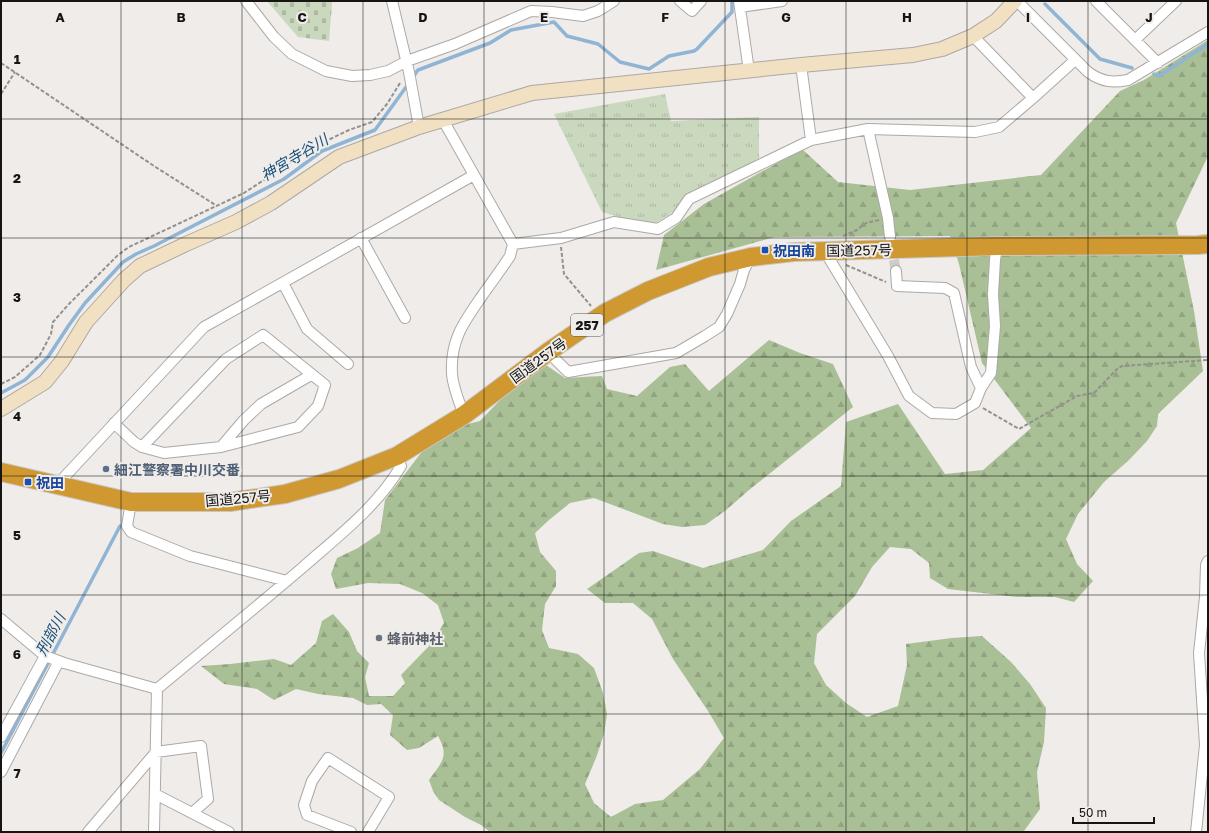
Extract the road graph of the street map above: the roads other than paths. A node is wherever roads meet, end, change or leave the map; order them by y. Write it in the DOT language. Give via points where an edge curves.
graph roads {
  1 [pos="246,1"];
  2 [pos="392,1"];
  3 [pos="614,1"];
  4 [pos="680,1"];
  5 [pos="701,1"];
  6 [pos="782,1"];
  7 [pos="1016,1"];
  8 [pos="1096,1"];
  9 [pos="1176,1"];
  10 [pos="740,4"];
  11 [pos="1208,32"];
  12 [pos="973,36"];
  13 [pos="1135,40"];
  14 [pos="1075,60"];
  15 [pos="1158,63"];
  16 [pos="801,65"];
  17 [pos="408,67"];
  18 [pos="749,71"];
  19 [pos="1033,98"];
  20 [pos="443,120"];
  21 [pos="419,127"];
  22 [pos="868,129"];
  23 [pos="811,140"];
  24 [pos="474,175"];
  25 [pos="890,237"];
  26 [pos="361,238"];
  27 [pos="513,244"];
  28 [pos="1208,244"];
  29 [pos="997,246"];
  30 [pos="826,254"];
  31 [pos="751,257"];
  32 [pos="896,271"];
  33 [pos="283,283"];
  34 [pos="405,318"];
  35 [pos="548,352"];
  36 [pos="348,364"];
  37 [pos="311,375"];
  38 [pos="981,388"];
  39 [pos="1,409"];
  40 [pos="464,414"];
  41 [pos="114,424"];
  42 [pos="142,447"];
  43 [pos="221,447"];
  44 [pos="397,456"];
  45 [pos="1,472"];
  46 [pos="56,486"];
  47 [pos="130,502"];
  48 [pos="1208,562"];
  49 [pos="287,581"];
  50 [pos="1,619"];
  51 [pos="1208,642"];
  52 [pos="1199,653"];
  53 [pos="51,658"];
  54 [pos="157,689"];
  55 [pos="1,736"];
  56 [pos="156,752"];
  57 [pos="1,772"];
  58 [pos="1204,790"];
  59 [pos="155,794"];
  60 [pos="192,813"];
  61 [pos="88,832"];
  62 [pos="154,832"];
  63 [pos="229,832"];
  64 [pos="351,832"];
  65 [pos="368,832"];
  66 [pos="1196,832"];
  1 -- 17 [label="street" via="274,37 292,54 326,71 352,76"];
  2 -- 17 [label="street"];
  3 -- 17 [label="street" via="598,11 583,16 531,11"];
  4 -- 5 [label="street" via="692,11"];
  6 -- 10 [label="street"];
  7 -- 12 [label="street" via="996,21"];
  7 -- 14 [label="street"];
  8 -- 13 [label="street"];
  9 -- 13 [label="street"];
  10 -- 18 [label="street"];
  11 -- 15 [label="street"];
  12 -- 16 [label="street" via="942,48 913,55"];
  12 -- 19 [label="street"];
  13 -- 15 [label="street"];
  14 -- 15 [label="street" via="1096,77 1114,82 1128,80"];
  14 -- 19 [label="street"];
  16 -- 18 [label="street"];
  16 -- 23 [label="street"];
  17 -- 21 [label="street"];
  18 -- 20 [label="street" via="532,94"];
  19 -- 22 [label="street" via="1000,127 975,132"];
  20 -- 21 [label="street"];
  20 -- 24 [label="street"];
  21 -- 39 [label="street" via="339,157 271,203 140,266 86,322 62,361 45,382"];
  22 -- 23 [label="street"];
  22 -- 25 [label="street"];
  23 -- 27 [label="street" via="689,199 676,218 658,229 614,222 561,238"];
  24 -- 26 [label="street"];
  24 -- 27 [label="street"];
  26 -- 33 [label="street"];
  26 -- 34 [label="street"];
  27 -- 40 [label="street" via="510,256 462,324 456,339 452,375"];
  28 -- 29 [label="highway, 国道257号 / 257"];
  29 -- 30 [label="highway, 国道257号 / 257"];
  29 -- 38 [label="street" via="991,374"];
  30 -- 31 [label="highway, 国道257号 / 257" via="794,252"];
  30 -- 38 [label="street" via="888,356 908,396 932,413 956,414 975,403"];
  31 -- 35 [label="highway, 国道257号 / 257" via="709,267 648,291 605,313"];
  31 -- 35 [label="street" via="719,327 676,353 568,372"];
  32 -- 38 [label="street" via="897,286 945,288 954,293 971,367"];
  33 -- 36 [label="street" via="306,329"];
  33 -- 41 [label="street" via="204,327"];
  35 -- 40 [label="highway, 国道257号 / 257"];
  37 -- 42 [label="street" via="263,335 226,359"];
  37 -- 43 [label="street" via="261,404"];
  37 -- 43 [label="street" via="325,385 318,406 298,426"];
  40 -- 44 [label="highway, 国道257号 / 257"];
  41 -- 42 [label="street"];
  41 -- 46 [label="street"];
  42 -- 43 [label="street" via="164,453"];
  44 -- 47 [label="highway, 国道257号 / 257" via="339,479 285,494 230,502"];
  44 -- 49 [label="street" via="401,466 391,483 349,527"];
  45 -- 46 [label="highway, 国道257号 / 257"];
  46 -- 47 [label="highway, 国道257号 / 257"];
  47 -- 49 [label="street" via="127,526 131,532 190,556"];
  48 -- 52 [label="street"];
  49 -- 54 [label="street"];
  50 -- 53 [label="street"];
  51 -- 52 [label="street"];
  52 -- 58 [label="street" via="1205,745"];
  53 -- 54 [label="street"];
  53 -- 55 [label="street"];
  53 -- 57 [label="street"];
  54 -- 56 [label="street"];
  56 -- 59 [label="street"];
  56 -- 60 [label="street" via="201,746 208,798"];
  56 -- 61 [label="street"];
  58 -- 66 [label="street"];
  59 -- 60 [label="street"];
  59 -- 62 [label="street"];
  60 -- 63 [label="street"];
  64 -- 65 [label="street" via="307,815 304,805 312,780 328,758 389,797"];
}
